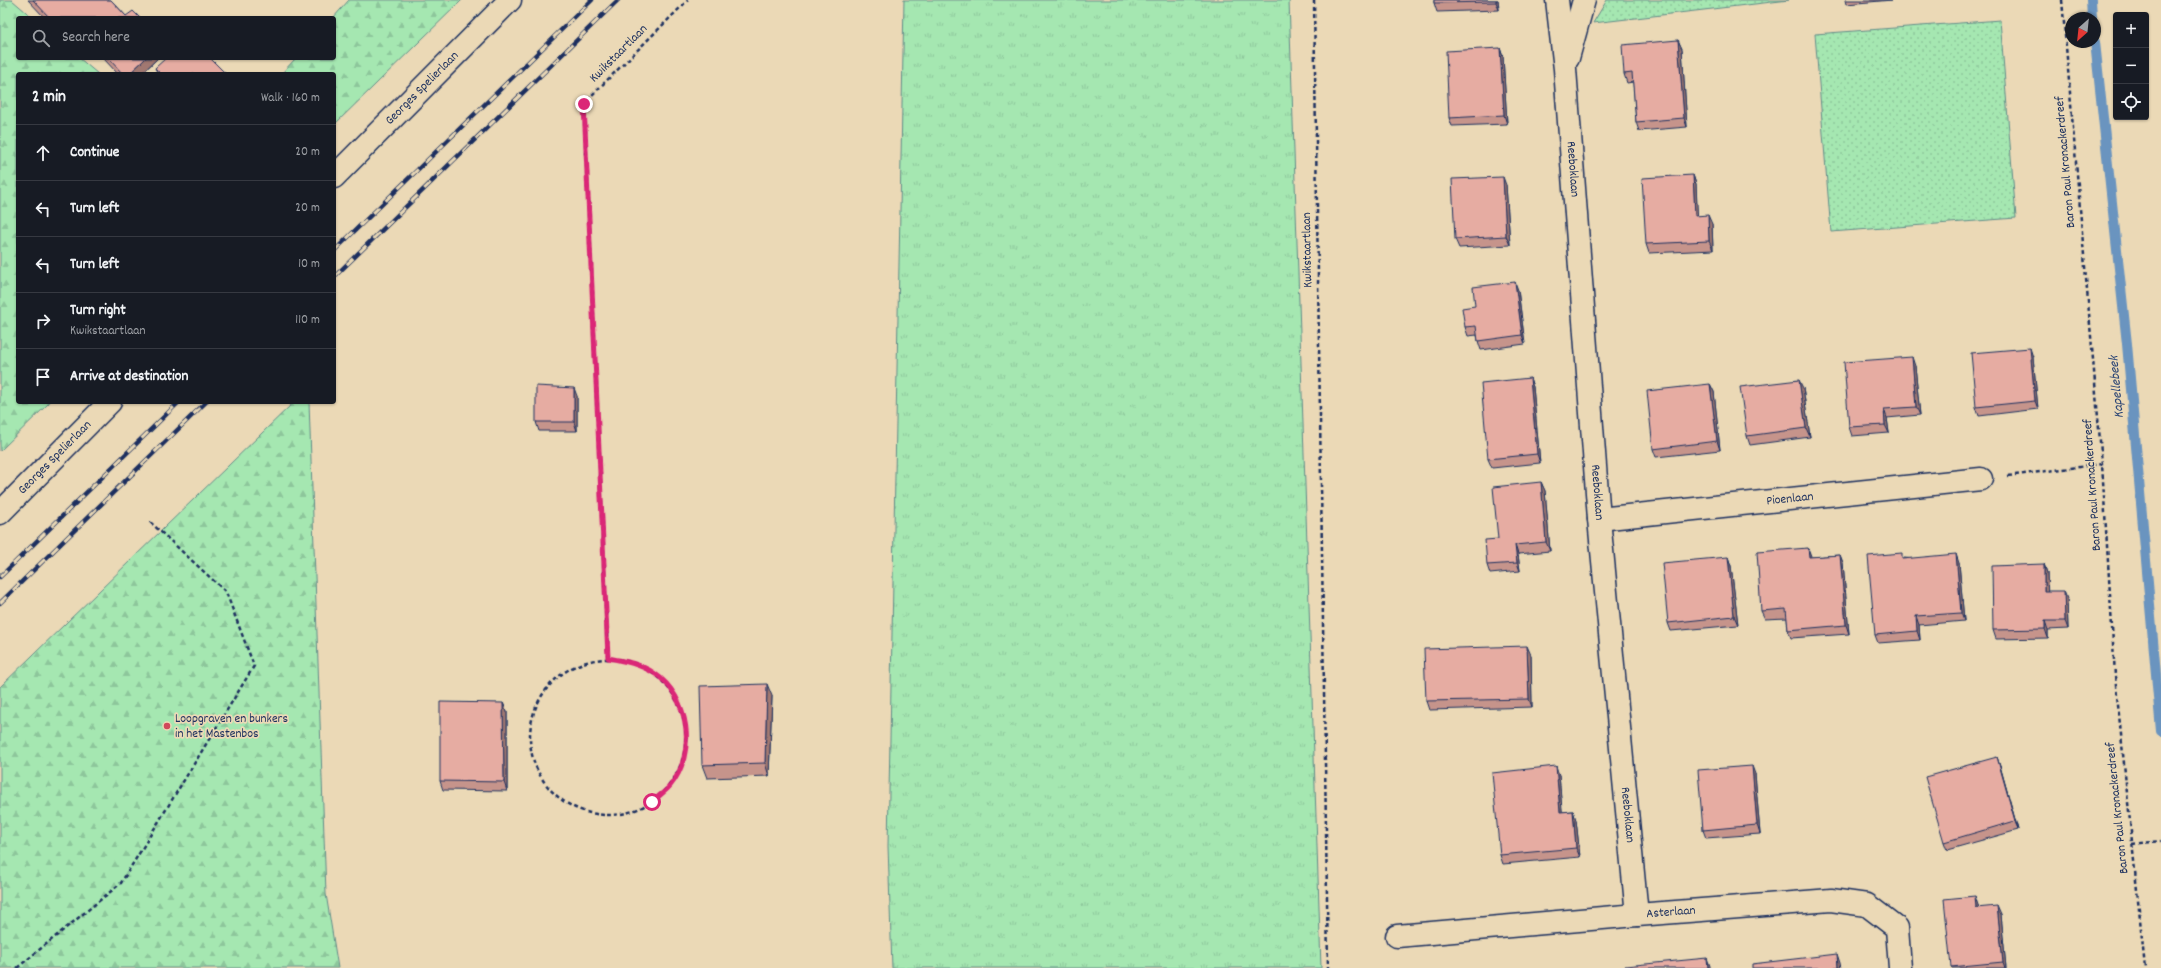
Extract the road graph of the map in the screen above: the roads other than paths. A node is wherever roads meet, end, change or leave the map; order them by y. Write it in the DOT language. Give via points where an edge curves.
graph roads {
  1 [pos="510,0"];
  2 [pos="1558,0"];
  3 [pos="1584,0"];
  4 [pos="1565,69"];
  5 [pos="336,175"];
  6 [pos="108,404"];
  7 [pos="1981,480"];
  8 [pos="0,513"];
  9 [pos="1599,520"];
  10 [pos="1637,915"];
  11 [pos="1397,936"];
  12 [pos="1900,968"];
  1 -- 5 [label="street, Georges Spelierlaan"];
  2 -- 4 [label="street, Reeboklaan"];
  3 -- 4 [label="street, Reeboklaan"];
  4 -- 9 [label="street, Reeboklaan"];
  6 -- 8 [label="street, Georges Spelierlaan"];
  7 -- 9 [label="street, Pioenlaan"];
  9 -- 10 [label="street, Reeboklaan"];
  10 -- 11 [label="street, Asterlaan"];
  10 -- 12 [label="street, Asterlaan" via="1831,900 1867,905 1897,928"];
}
